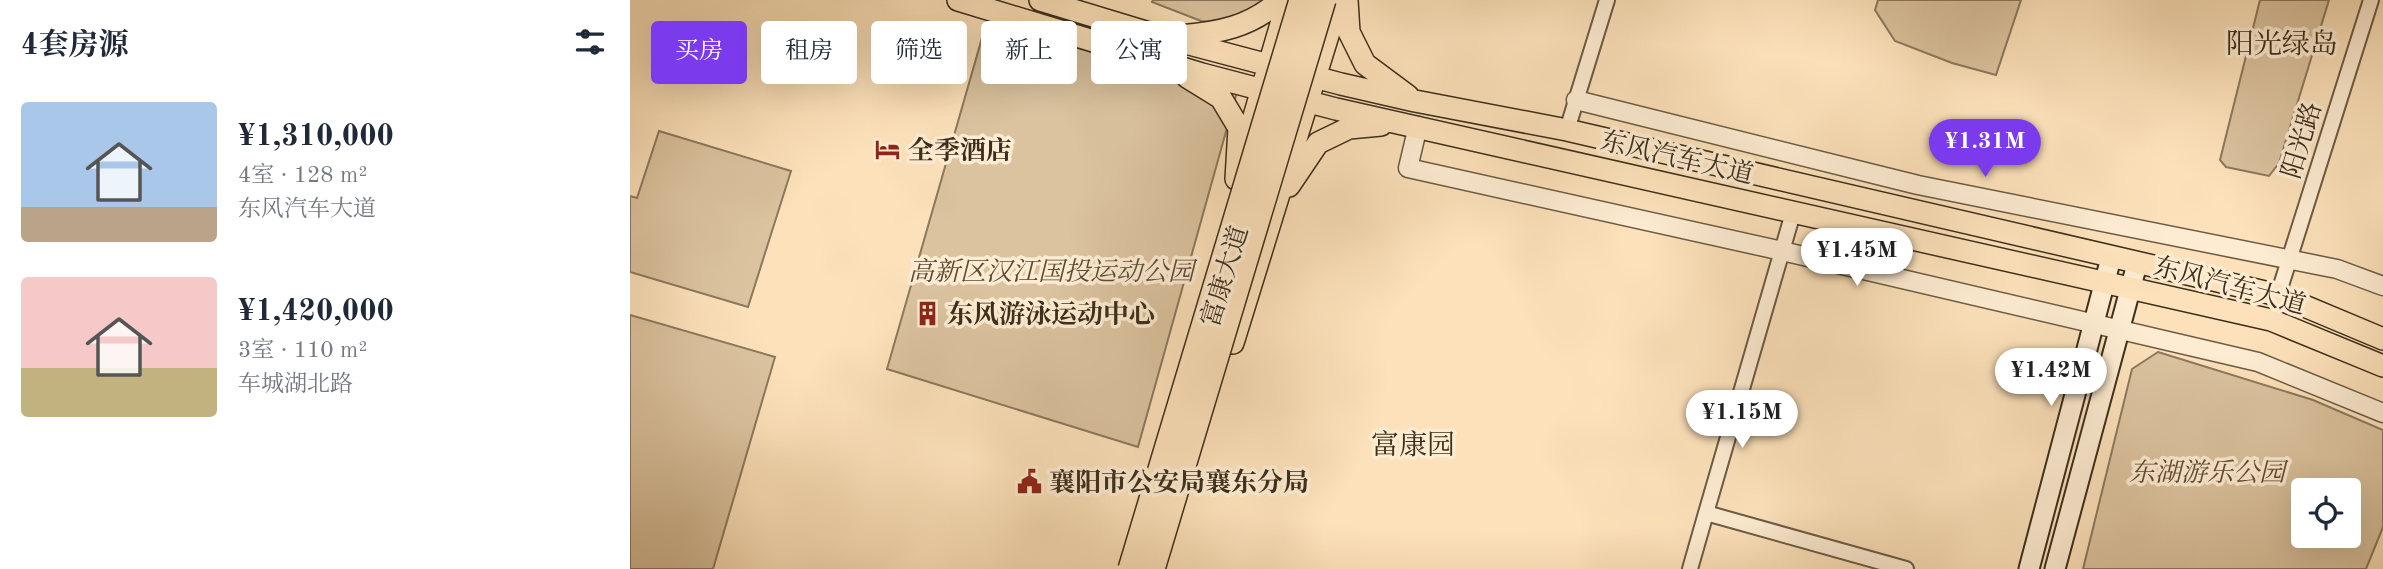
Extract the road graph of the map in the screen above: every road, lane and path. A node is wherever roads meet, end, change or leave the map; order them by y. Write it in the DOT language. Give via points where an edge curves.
graph roads {
  1 [pos="958,0"];
  2 [pos="1040,0"];
  3 [pos="1280,0"];
  4 [pos="1288,0"];
  5 [pos="1301,0"];
  6 [pos="1324,0"];
  7 [pos="1339,0"];
  8 [pos="1347,0"];
  9 [pos="1607,0"];
  10 [pos="2371,0"];
  11 [pos="1110,21"];
  12 [pos="1187,35"];
  13 [pos="1091,41"];
  14 [pos="1187,44"];
  15 [pos="1269,66"];
  16 [pos="1187,69"];
  17 [pos="1187,77"];
  18 [pos="1315,78"];
  19 [pos="1262,90"];
  20 [pos="1577,100"];
  21 [pos="1308,101"];
  22 [pos="1415,101"];
  23 [pos="1410,124"];
  24 [pos="1567,130"];
  25 [pos="1236,179"];
  26 [pos="1276,205"];
  27 [pos="1793,212"];
  28 [pos="1782,251"];
  29 [pos="2112,258"];
  30 [pos="2289,261"];
  31 [pos="2137,264"];
  32 [pos="2105,282"];
  33 [pos="2383,286"];
  34 [pos="2132,288"];
  35 [pos="2278,295"];
  36 [pos="2094,323"];
  37 [pos="2120,329"];
  38 [pos="2383,339"];
  39 [pos="2383,366"];
  40 [pos="2383,414"];
  41 [pos="1706,513"];
  42 [pos="1119,569"];
  43 [pos="1130,569"];
  44 [pos="1153,569"];
  45 [pos="1163,569"];
  46 [pos="1690,569"];
  47 [pos="1906,569"];
  48 [pos="2029,569"];
  49 [pos="2055,569"];
  1 -- 13 [label="main road, 东风汽车大道"];
  2 -- 11 [label="main road, 东风汽车大道"];
  3 -- 12 [label="main road" via="1264,15 1232,28"];
  4 -- 15 [label="main road, 富康大道"];
  5 -- 43 [label="highway, bridge"];
  6 -- 44 [label="highway, bridge"];
  7 -- 18 [label="main road, 富康大道"];
  8 -- 22 [label="main road" via="1349,32 1365,64"];
  9 -- 20 [label="street"];
  10 -- 30 [label="street, 阳光路"];
  14 -- 15 [label="main road, 东风汽车大道"];
  15 -- 18 [label="main road, 东风汽车大道"];
  15 -- 19 [label="main road, 富康大道"];
  16 -- 19 [label="main road, 东风汽车大道"];
  17 -- 25 [label="main road" via="1221,98 1239,128"];
  18 -- 21 [label="main road, 富康大道"];
  18 -- 22 [label="main road, 东风汽车大道"];
  19 -- 21 [label="main road, 东风汽车大道"];
  19 -- 25 [label="main road, 富康大道"];
  20 -- 24 [label="street"];
  20 -- 30 [label="street" via="1918,185"];
  21 -- 23 [label="main road, 东风汽车大道"];
  21 -- 26 [label="main road, 富康大道"];
  22 -- 24 [label="main road, 东风汽车大道"];
  23 -- 26 [label="main road" via="1349,128 1318,143"];
  23 -- 27 [label="main road, 东风汽车大道"];
  23 -- 28 [label="street" via="1408,168"];
  24 -- 29 [label="main road, 东风汽车大道"];
  25 -- 42 [label="main road, 富康大道"];
  26 -- 45 [label="main road, 富康大道"];
  27 -- 28 [label="street"];
  27 -- 32 [label="main road, 东风汽车大道"];
  28 -- 36 [label="street"];
  28 -- 41 [label="street"];
  29 -- 31 [label="main road, 东风汽车大道"];
  29 -- 32 [label="main road"];
  30 -- 33 [label="street" via="2337,269"];
  30 -- 35 [label="street, 阳光路"];
  31 -- 34 [label="main road"];
  31 -- 35 [label="main road, 东风汽车大道"];
  32 -- 34 [label="main road, 东风汽车大道"];
  32 -- 36 [label="main road"];
  34 -- 37 [label="main road"];
  34 -- 39 [label="main road, 东风汽车大道" via="2270,320"];
  35 -- 38 [label="main road, 东风汽车大道"];
  36 -- 37 [label="street"];
  36 -- 48 [label="main road"];
  37 -- 40 [label="street" via="2258,362"];
  37 -- 49 [label="main road"];
  41 -- 46 [label="street"];
  41 -- 47 [label="street"];
}
